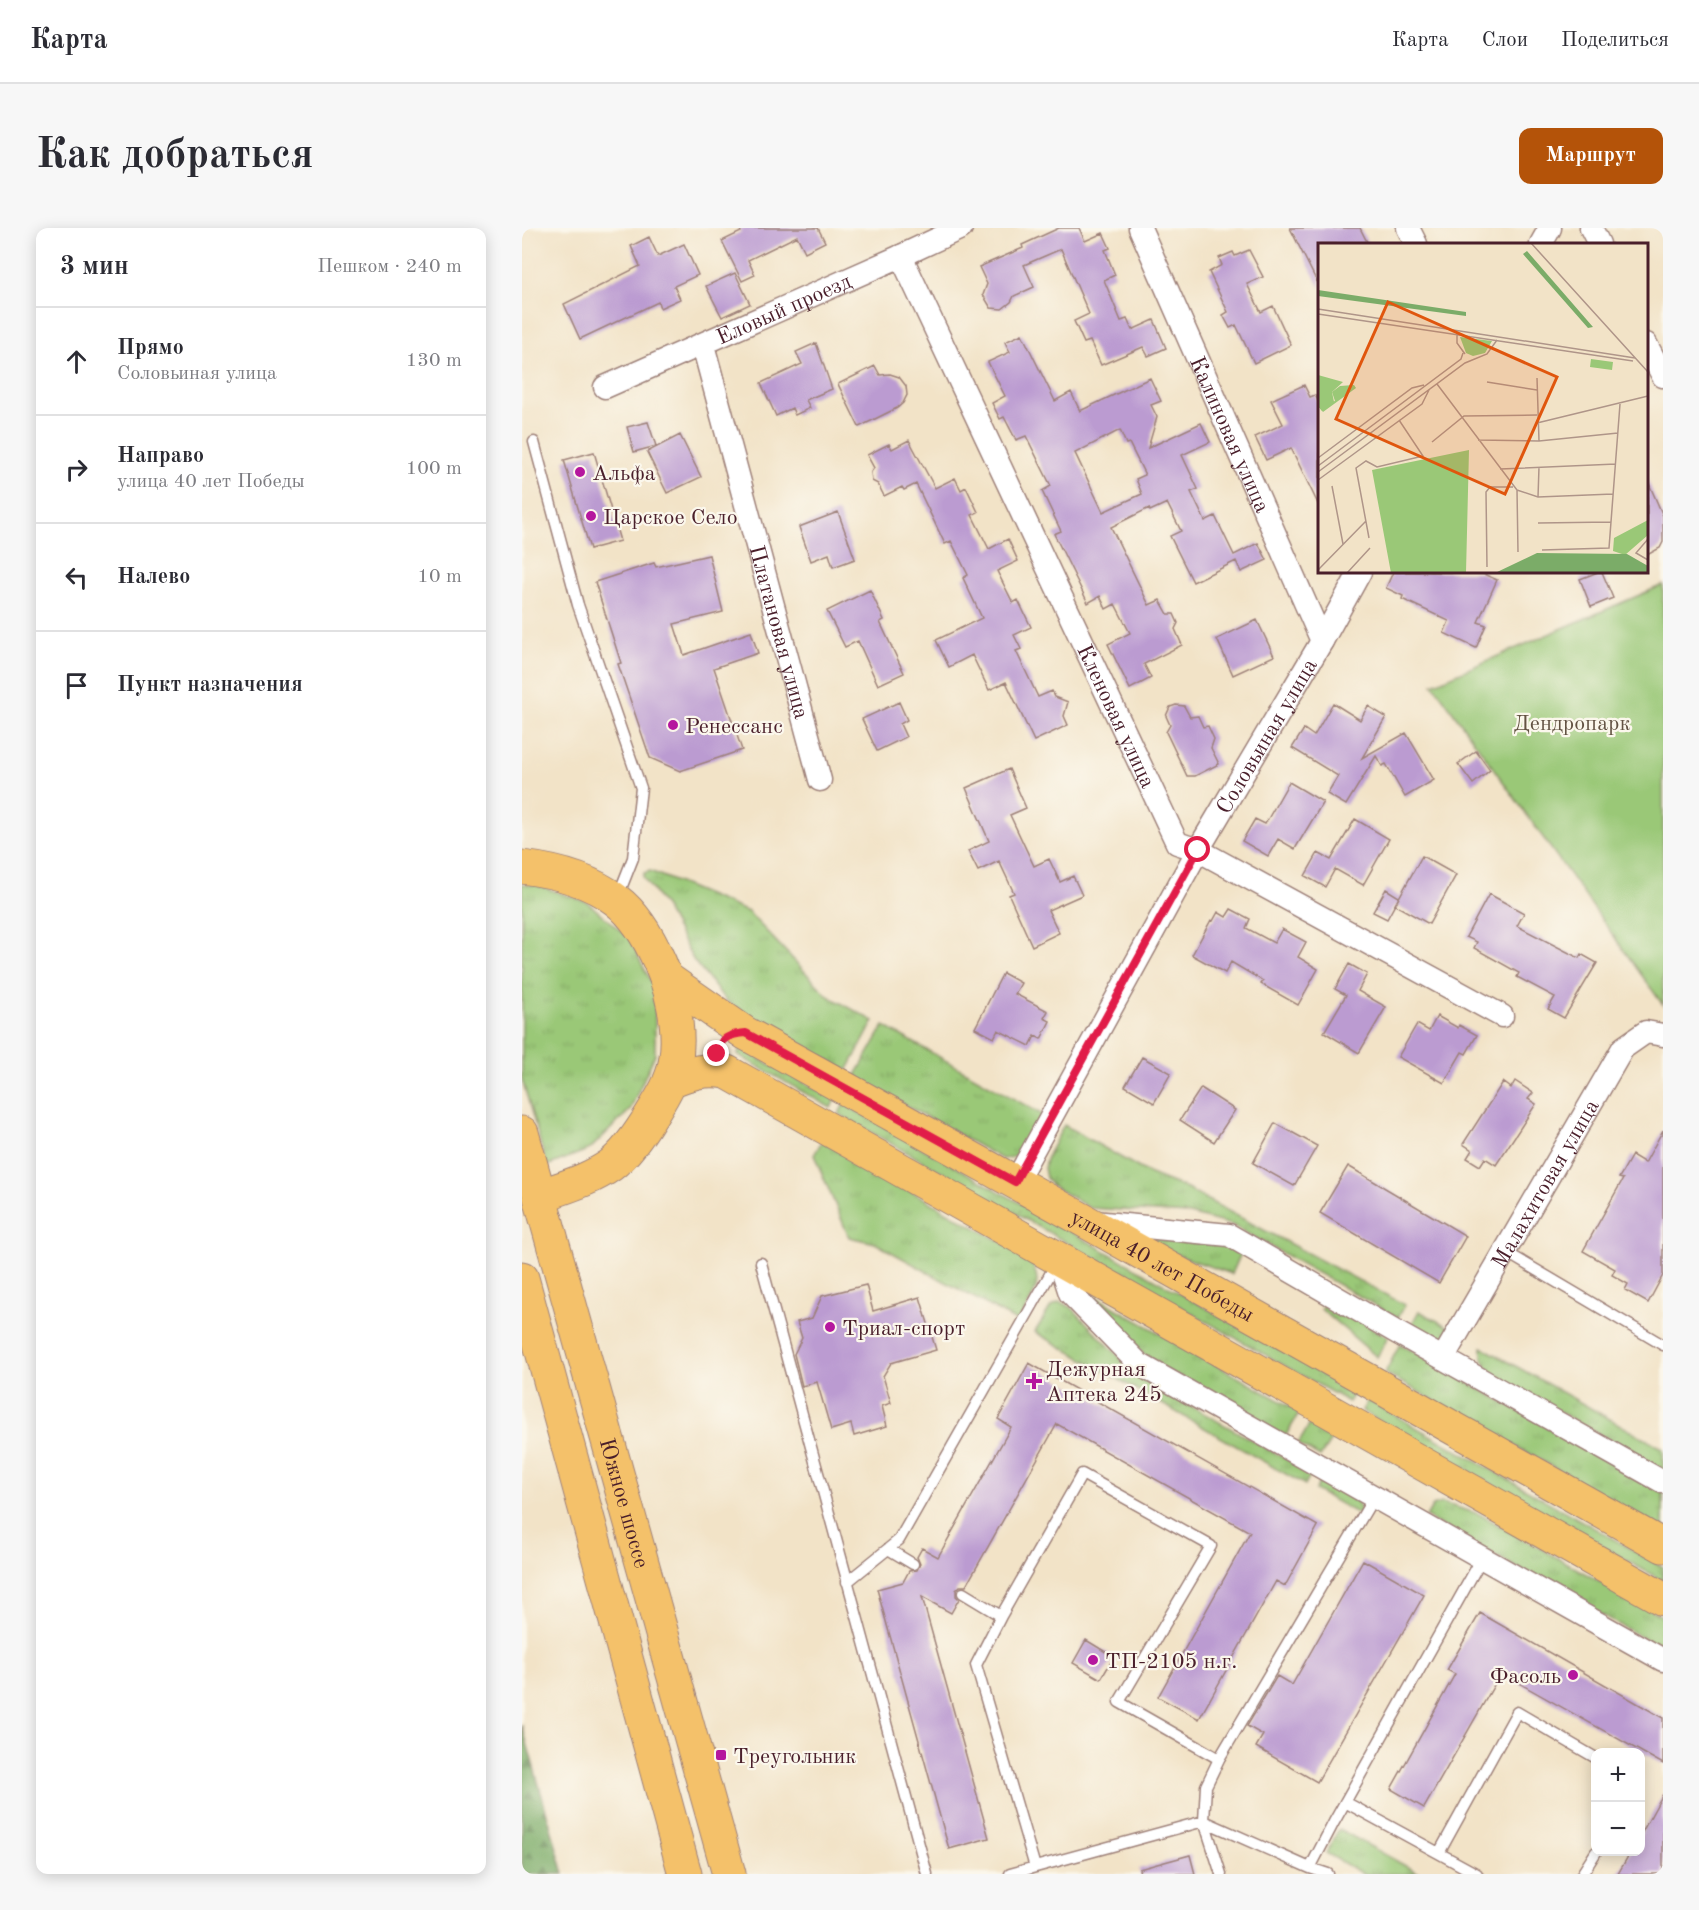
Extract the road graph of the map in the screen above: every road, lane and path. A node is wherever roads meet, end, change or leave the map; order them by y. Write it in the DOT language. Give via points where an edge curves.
graph roads {
  1 [pos="961,228"];
  2 [pos="1140,228"];
  3 [pos="1408,228"];
  4 [pos="1550,228"];
  5 [pos="1591,228"];
  6 [pos="1416,243"];
  7 [pos="1541,243"];
  8 [pos="1598,243"];
  9 [pos="901,256"];
  10 [pos="703,345"];
  11 [pos="1648,346"];
  12 [pos="1663,376"];
  13 [pos="605,387"];
  14 [pos="534,442"];
  15 [pos="1359,573"];
  16 [pos="1322,641"];
  17 [pos="820,780"];
  18 [pos="1198,850"];
  19 [pos="522,867"];
  20 [pos="617,900"];
  21 [pos="666,978"];
  22 [pos="1502,1016"];
  23 [pos="746,1033"];
  24 [pos="1663,1035"];
  25 [pos="727,1072"];
  26 [pos="670,1081"];
  27 [pos="522,1133"];
  28 [pos="1015,1182"];
  29 [pos="531,1194"];
  30 [pos="1085,1221"];
  31 [pos="1504,1251"];
  32 [pos="1059,1259"];
  33 [pos="761,1263"];
  34 [pos="522,1278"];
  35 [pos="1663,1345"];
  36 [pos="1443,1358"];
  37 [pos="1663,1482"];
  38 [pos="1374,1497"];
  39 [pos="1663,1546"];
  40 [pos="888,1549"];
  41 [pos="1482,1558"];
  42 [pos="913,1564"];
  43 [pos="847,1582"];
  44 [pos="963,1593"];
  45 [pos="1663,1599"];
  46 [pos="1001,1616"];
  47 [pos="1663,1660"];
  48 [pos="1591,1755"];
  49 [pos="1219,1759"];
  50 [pos="1345,1802"];
  51 [pos="1204,1821"];
  52 [pos="1439,1853"];
  53 [pos="1593,1856"];
  54 [pos="1035,1867"];
  55 [pos="1310,1868"];
  56 [pos="685,1874"];
  57 [pos="729,1874"];
  58 [pos="927,1874"];
  59 [pos="1010,1874"];
  60 [pos="1221,1874"];
  61 [pos="1328,1874"];
  62 [pos="1478,1874"];
  63 [pos="1582,1874"];
  1 -- 9 [label="street, Еловый проезд"];
  2 -- 16 [label="street, Калиновая улица"];
  3 -- 6 [label="street"];
  4 -- 7 [label="street"];
  5 -- 8 [label="street"];
  9 -- 10 [label="street, Еловый проезд"];
  9 -- 18 [label="street, Кленовая улица" via="1177,843"];
  10 -- 13 [label="street, Еловый проезд"];
  10 -- 17 [label="street, Платановая улица"];
  11 -- 12 [label="street"];
  14 -- 20 [label="lane" via="578,604 641,788 633,858"];
  15 -- 16 [label="street, Соловьиная улица"];
  16 -- 18 [label="street, Соловьиная улица"];
  18 -- 22 [label="street, Кленовая улица"];
  18 -- 28 [label="street, Соловьиная улица"];
  19 -- 20 [label="main road" via="552,871 589,883"];
  20 -- 21 [label="main road" via="653,947"];
  21 -- 23 [label="main road, улица 40 лет Победы"];
  21 -- 26 [label="main road" via="677,1029"];
  23 -- 25 [label="main road" via="733,1034 718,1045 717,1054"];
  23 -- 28 [label="main road, улица 40 лет Победы"];
  24 -- 31 [label="street, Малахитовая улица" via="1646,1032 1623,1048"];
  25 -- 26 [label="main road, улица 40 лет Победы" via="692,1072"];
  25 -- 32 [label="main road, улица 40 лет Победы"];
  26 -- 29 [label="main road" via="637,1137 611,1164 582,1181"];
  27 -- 29 [label="main road, Южное шоссе"];
  28 -- 30 [label="main road, улица 40 лет Победы"];
  29 -- 57 [label="main road, Южное шоссе"];
  30 -- 36 [label="street" via="1229,1235"];
  30 -- 39 [label="main road, улица 40 лет Победы"];
  31 -- 35 [label="lane"];
  31 -- 36 [label="street, Малахитовая улица"];
  32 -- 38 [label="street" via="1070,1293 1139,1364"];
  32 -- 40 [label="lane" via="899,1540"];
  32 -- 45 [label="main road, улица 40 лет Победы"];
  33 -- 43 [label="lane"];
  34 -- 56 [label="main road, Южное шоссе"];
  36 -- 37 [label="street"];
  38 -- 41 [label="street"];
  38 -- 49 [label="lane"];
  40 -- 42 [label="lane"];
  40 -- 43 [label="lane"];
  41 -- 47 [label="street"];
  41 -- 50 [label="lane"];
  43 -- 58 [label="lane"];
  44 -- 46 [label="lane"];
  46 -- 49 [label="lane" via="1082,1474 1211,1546 1119,1702"];
  46 -- 54 [label="lane" via="976,1665"];
  48 -- 52 [label="lane" via="1517,1712"];
  49 -- 51 [label="lane" via="1206,1786"];
  50 -- 52 [label="lane"];
  50 -- 55 [label="lane"];
  51 -- 54 [label="lane"];
  51 -- 55 [label="lane"];
  51 -- 60 [label="lane"];
  52 -- 62 [label="lane"];
  53 -- 63 [label="lane"];
  54 -- 59 [label="lane"];
  55 -- 61 [label="lane"];
}
